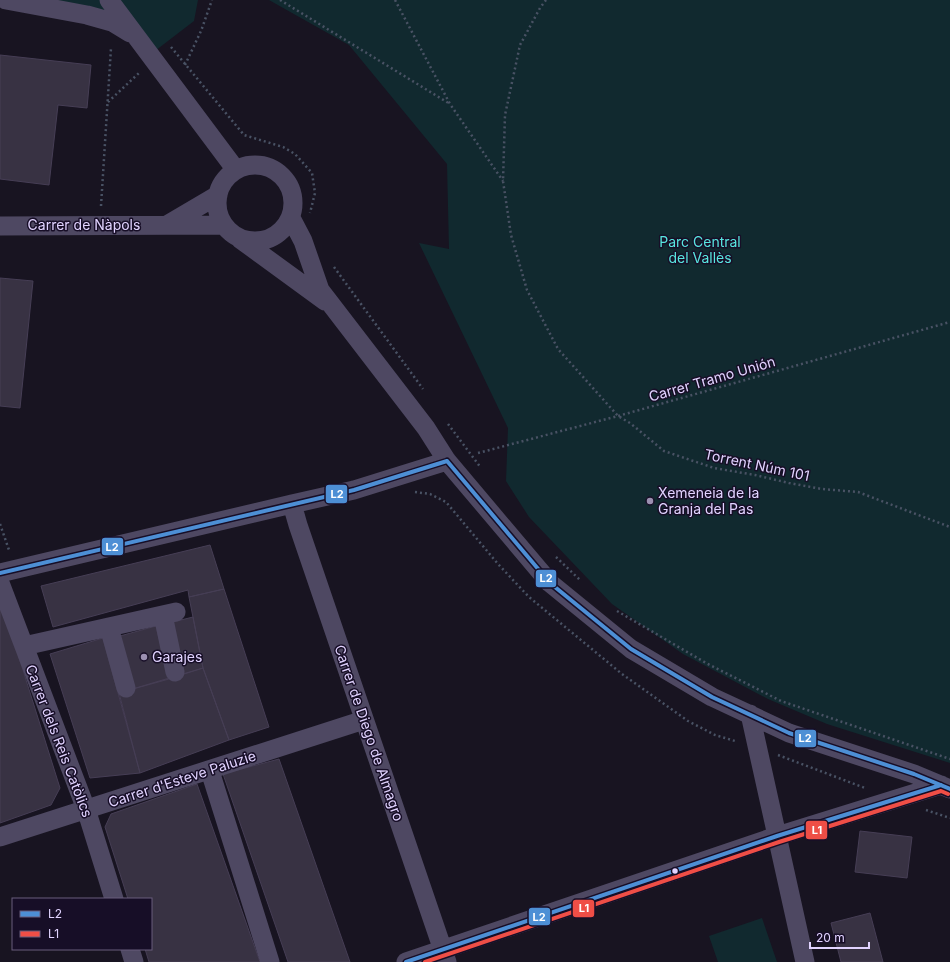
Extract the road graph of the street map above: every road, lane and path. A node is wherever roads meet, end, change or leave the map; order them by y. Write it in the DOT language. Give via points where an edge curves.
graph roads {
  1 [pos="6,0"];
  2 [pos="109,0"];
  3 [pos="212,0"];
  4 [pos="280,0"];
  5 [pos="395,0"];
  6 [pos="546,0"];
  7 [pos="136,37"];
  8 [pos="167,43"];
  9 [pos="111,48"];
  10 [pos="185,65"];
  11 [pos="144,69"];
  12 [pos="107,102"];
  13 [pos="450,104"];
  14 [pos="236,170"];
  15 [pos="503,181"];
  16 [pos="218,195"];
  17 [pos="100,206"];
  18 [pos="309,214"];
  19 [pos="291,218"];
  20 [pos="167,225"];
  21 [pos="223,225"];
  22 [pos="0,226"];
  23 [pos="239,238"];
  24 [pos="330,262"];
  25 [pos="333,306"];
  26 [pos="950,322"];
  27 [pos="427,394"];
  28 [pos="618,416"];
  29 [pos="445,419"];
  30 [pos="478,453"];
  31 [pos="447,461"];
  32 [pos="481,469"];
  33 [pos="292,504"];
  34 [pos="0,524"];
  35 [pos="950,527"];
  36 [pos="9,550"];
  37 [pos="550,552"];
  38 [pos="0,573"];
  39 [pos="0,583"];
  40 [pos="583,583"];
  41 [pos="611,607"];
  42 [pos="109,627"];
  43 [pos="24,646"];
  44 [pos="175,672"];
  45 [pos="126,688"];
  46 [pos="750,714"];
  47 [pos="364,720"];
  48 [pos="950,759"];
  49 [pos="210,771"];
  50 [pos="945,787"];
  51 [pos="86,810"];
  52 [pos="777,836"];
  53 [pos="0,837"];
  54 [pos="114,898"];
  55 [pos="130,950"];
  56 [pos="445,956"];
  57 [pos="134,962"];
  58 [pos="270,962"];
  59 [pos="406,962"];
  60 [pos="805,962"];
  1 -- 7 [label="street" via="112,22"];
  2 -- 7 [label="street"];
  3 -- 10 [label="path"];
  4 -- 13 [label="path"];
  5 -- 13 [label="path"];
  6 -- 15 [label="path, Torrent Núm 101" via="520,45 505,115"];
  7 -- 14 [label="street"];
  8 -- 10 [label="path"];
  9 -- 12 [label="path"];
  10 -- 18 [label="path" via="244,135 283,147 295,154 312,173 315,193"];
  11 -- 12 [label="path"];
  12 -- 17 [label="path"];
  13 -- 15 [label="path"];
  14 -- 16 [label="street" via="224,180"];
  14 -- 19 [label="street" via="259,165 280,174 292,194"];
  15 -- 28 [label="path, Torrent Núm 101" via="511,235 526,290 558,349"];
  16 -- 20 [label="street"];
  16 -- 21 [label="street" via="218,210"];
  19 -- 23 [label="street" via="275,236 263,241"];
  19 -- 25 [label="street" via="303,241 320,290"];
  20 -- 21 [label="street, Carrer de Nàpols"];
  20 -- 22 [label="street, Carrer de Nàpols"];
  21 -- 23 [label="street"];
  23 -- 25 [label="street"];
  24 -- 27 [label="path"];
  25 -- 31 [label="street" via="426,428"];
  26 -- 28 [label="path, Carrer Tramo Unión"];
  28 -- 30 [label="path, Carrer Tramo Unión"];
  28 -- 35 [label="path, Torrent Núm 101" via="664,451 714,468 822,489 858,492"];
  29 -- 32 [label="path"];
  31 -- 33 [label="street" via="354,490"];
  31 -- 46 [label="street" via="550,583 631,649 712,697"];
  33 -- 38 [label="street"];
  33 -- 47 [label="street, Carrer de Diego de Almagro"];
  34 -- 36 [label="path"];
  37 -- 40 [label="path"];
  39 -- 43 [label="street, Carrer dels Reis Catòlics"];
  41 -- 48 [label="path" via="706,663 781,701"];
  42 -- 43 [label="street"];
  42 -- 44 [label="street" via="169,613"];
  42 -- 45 [label="street"];
  43 -- 51 [label="street, Carrer dels Reis Catòlics"];
  46 -- 50 [label="street" via="789,733 914,774"];
  46 -- 52 [label="street"];
  47 -- 49 [label="street, Carrer d'Esteve Paluzie"];
  47 -- 56 [label="street, Carrer de Diego de Almagro"];
  49 -- 51 [label="street, Carrer d'Esteve Paluzie"];
  49 -- 58 [label="street"];
  50 -- 52 [label="street"];
  51 -- 53 [label="street, Carrer d'Esteve Paluzie"];
  51 -- 54 [label="street, Carrer dels Reis Catòlics"];
  52 -- 56 [label="street"];
  52 -- 60 [label="street"];
  55 -- 57 [label="street"];
  56 -- 59 [label="street"];
}
